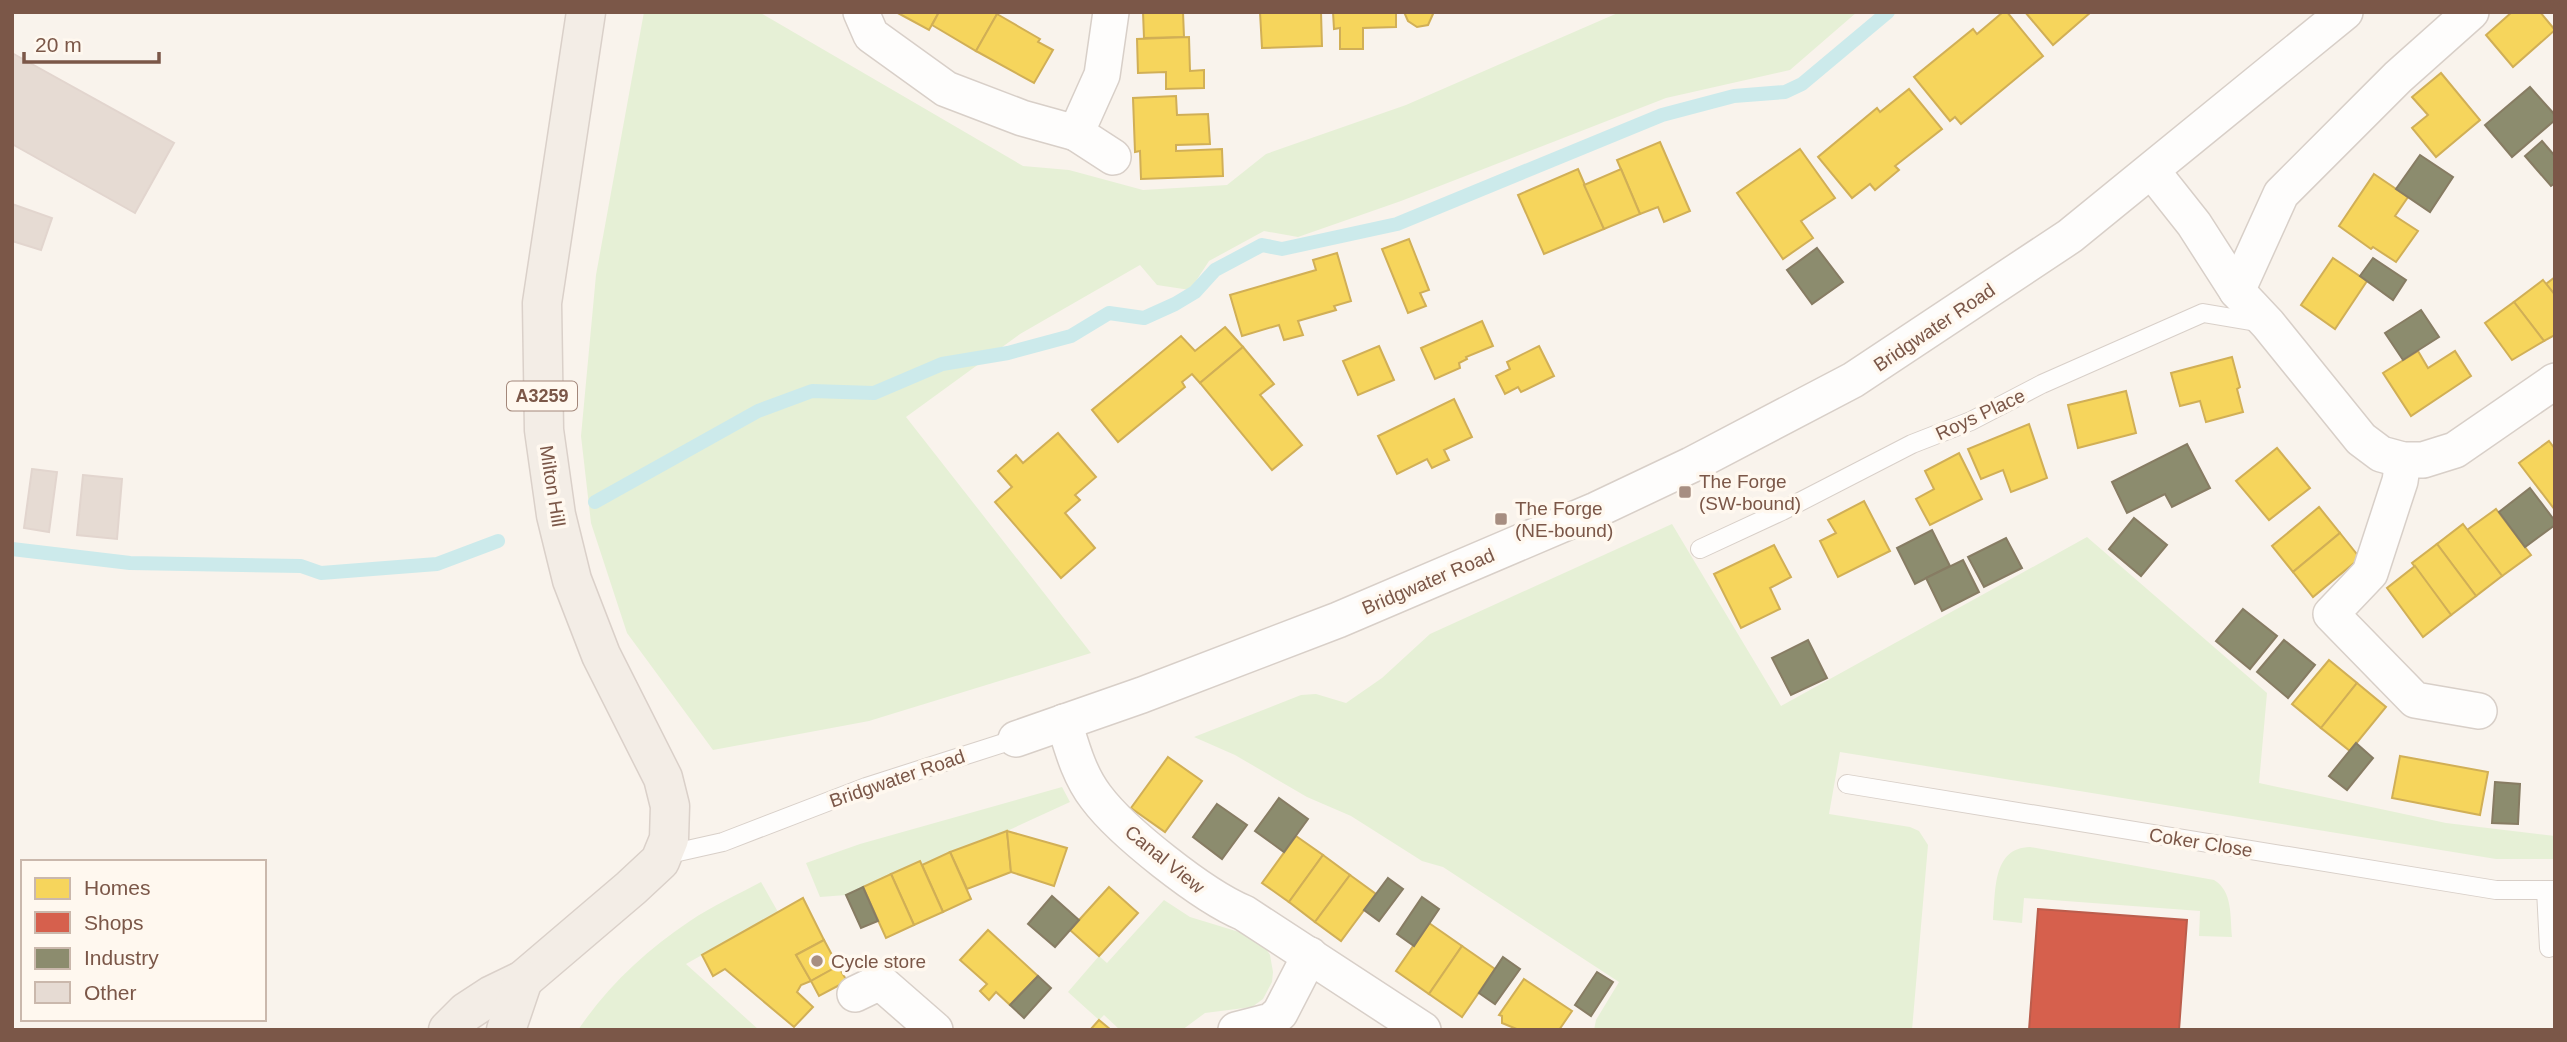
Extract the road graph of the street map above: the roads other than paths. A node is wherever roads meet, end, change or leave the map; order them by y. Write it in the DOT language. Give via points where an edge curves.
graph roads {
  1 [pos="586,12"];
  2 [pos="860,12"];
  3 [pos="1111,12"];
  4 [pos="2345,12"];
  5 [pos="2471,12"];
  6 [pos="1076,133"];
  7 [pos="1113,157"];
  8 [pos="2152,171"];
  9 [pos="2237,291"];
  10 [pos="2268,324"];
  11 [pos="2555,381"];
  12 [pos="2403,460"];
  13 [pos="1699,549"];
  14 [pos="2479,711"];
  15 [pos="1064,722"];
  16 [pos="1016,739"];
  17 [pos="1847,784"];
  18 [pos="664,855"];
  19 [pos="2550,890"];
  20 [pos="2549,948"];
  21 [pos="1310,955"];
  22 [pos="523,980"];
  23 [pos="855,994"];
  24 [pos="448,1030"];
  25 [pos="506,1030"];
  26 [pos="935,1030"];
  27 [pos="1236,1030"];
  28 [pos="1423,1030"];
  1 -- 18 [label="main road, Milton Hill / A3259" via="541,303 544,430 563,549 582,611 668,792 670,831"];
  2 -- 6 [label="street" via="871,35 946,89"];
  3 -- 6 [label="street" via="1102,75"];
  4 -- 8 [label="street, Bridgwater Road"];
  5 -- 9 [label="street" via="2398,77 2281,194"];
  6 -- 7 [label="street"];
  8 -- 9 [label="street"];
  8 -- 15 [label="street, Bridgwater Road" via="2070,236 1853,380 1691,465 1338,620"];
  9 -- 10 [label="street"];
  10 -- 12 [label="street" via="2361,439 2381,454"];
  10 -- 13 [label="lane, Roys Place" via="2203,313 1912,444"];
  11 -- 12 [label="street" via="2455,450 2423,460"];
  12 -- 14 [label="street" via="2370,573 2331,614 2415,700"];
  15 -- 16 [label="street, Bridgwater Road"];
  15 -- 21 [label="street, Canal View" via="1087,783 1113,815 1192,882"];
  16 -- 18 [label="lane, Bridgwater Road" via="866,787 723,842"];
  17 -- 19 [label="lane, Coker Close" via="2496,890"];
  18 -- 22 [label="main road"];
  19 -- 20 [label="lane"];
  21 -- 27 [label="street" via="1280,1013 1271,1021"];
  21 -- 28 [label="street, Canal View"];
  22 -- 24 [label="main road" via="466,1012"];
  22 -- 25 [label="main road"];
  23 -- 26 [label="street" via="880,982"];
}
